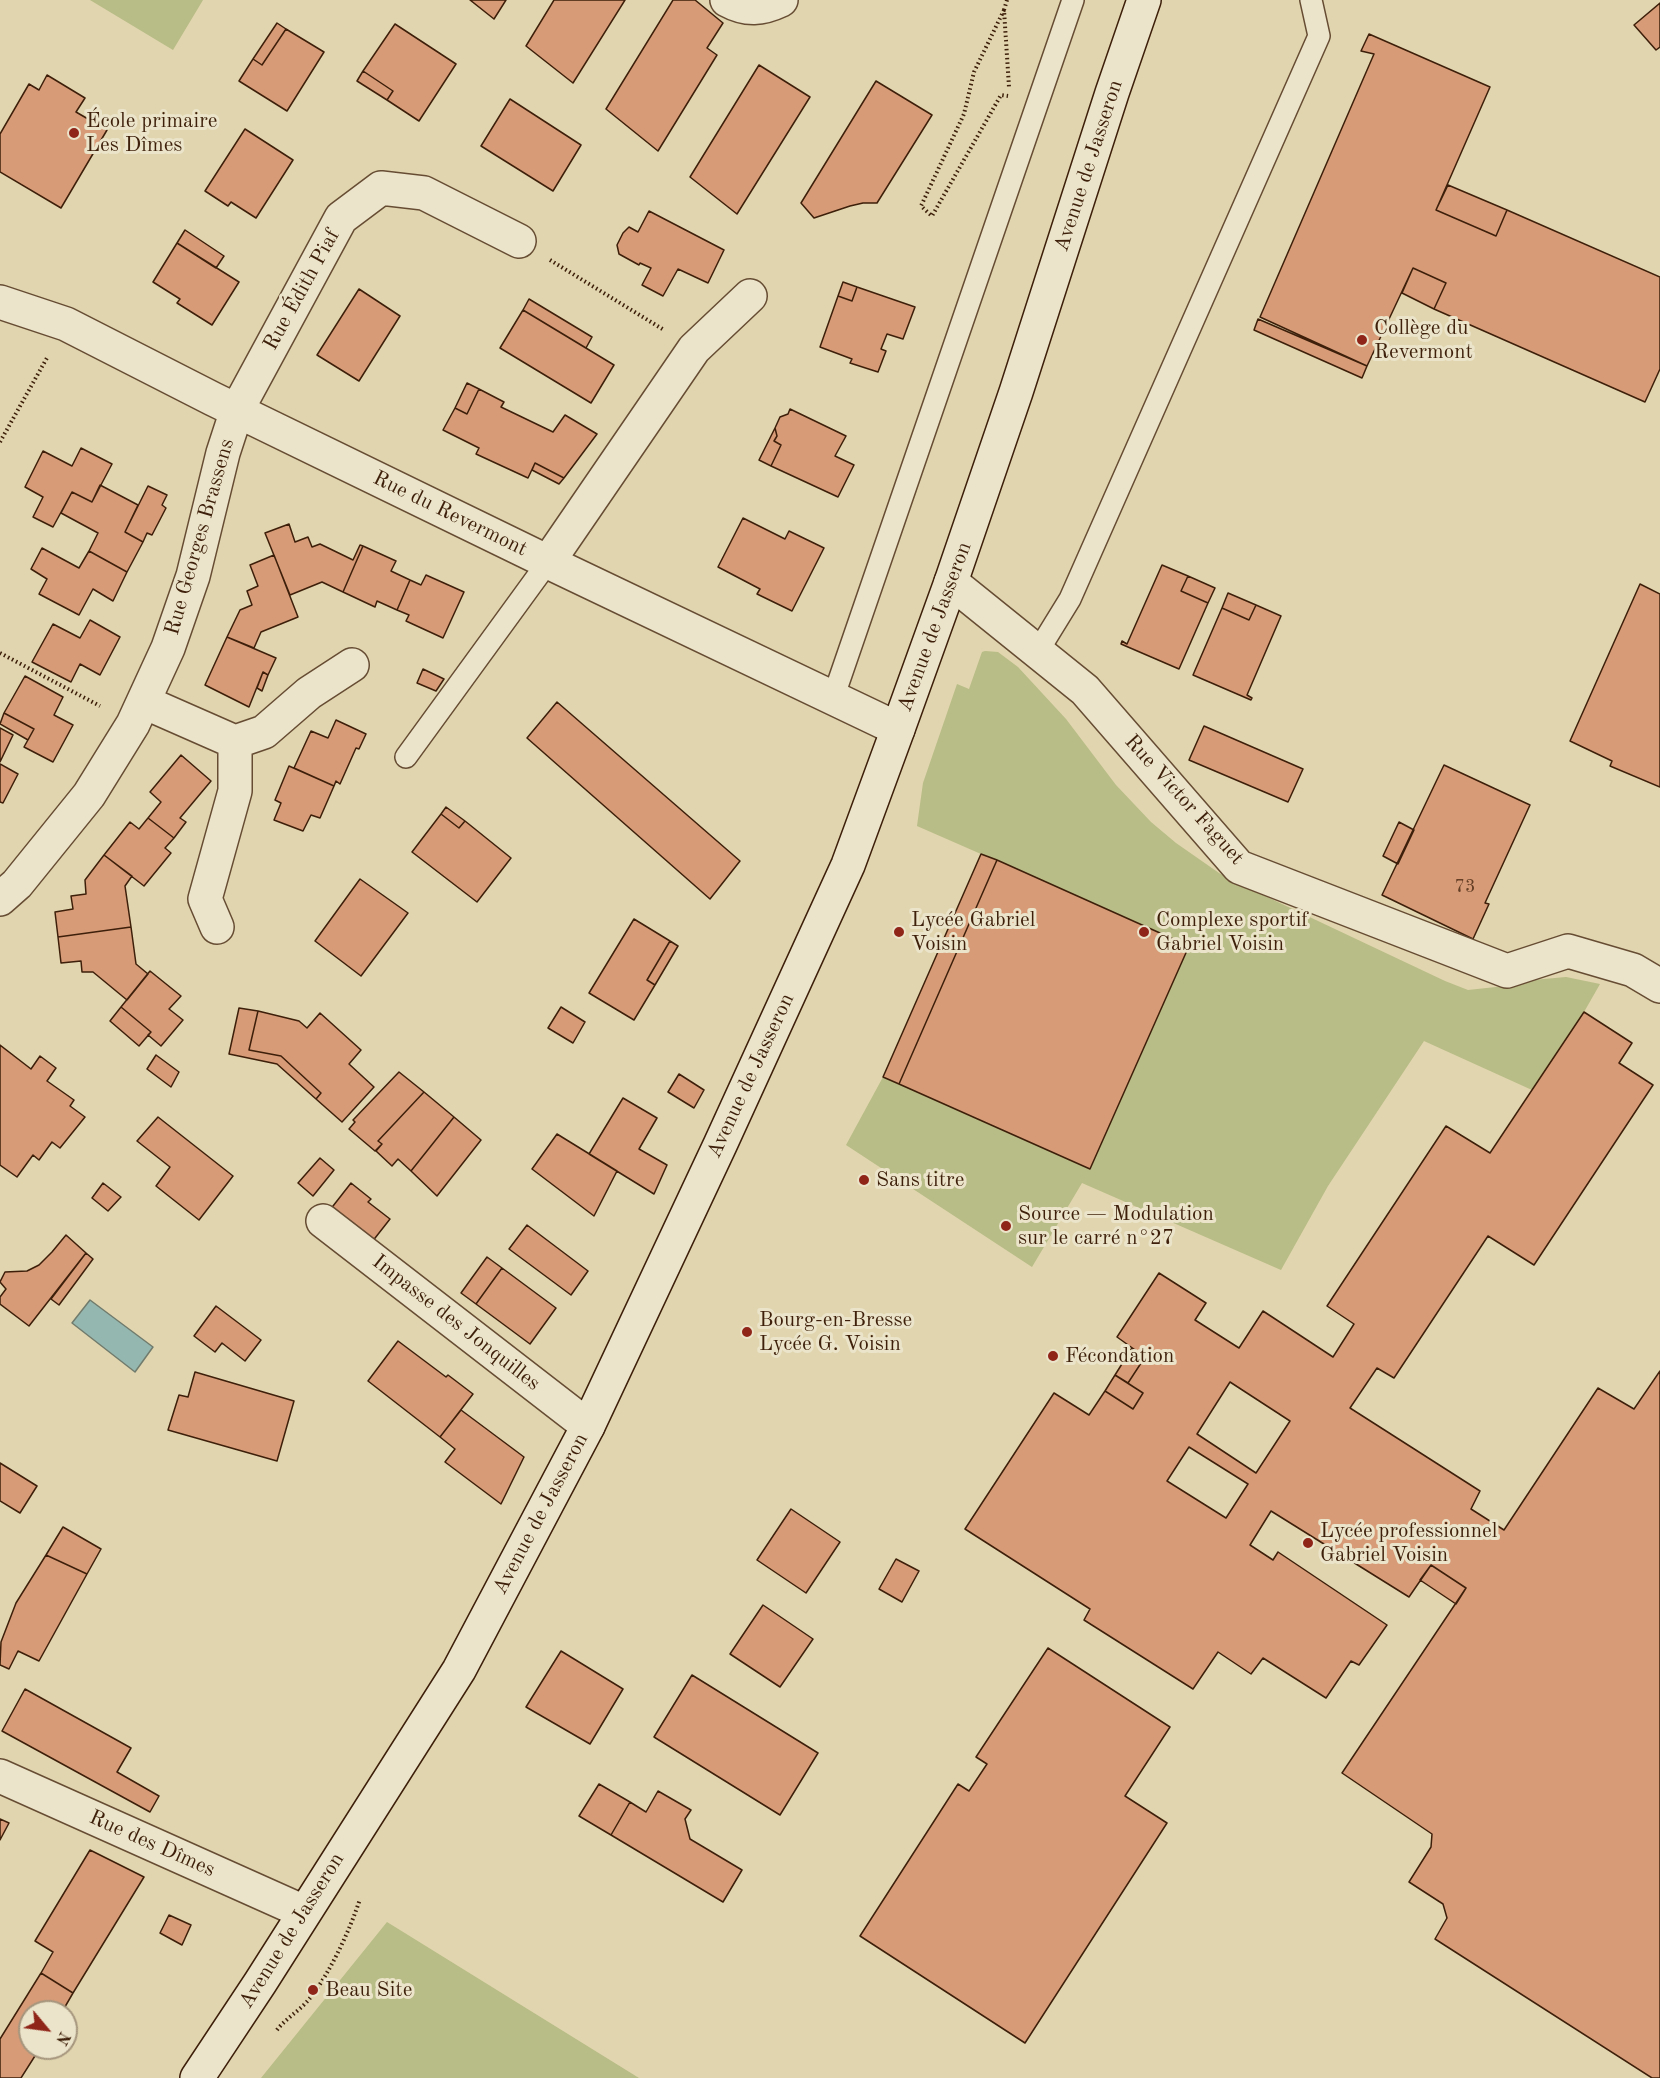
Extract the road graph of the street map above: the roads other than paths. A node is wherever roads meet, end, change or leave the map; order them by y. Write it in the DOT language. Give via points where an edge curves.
graph roads {
  1 [pos="727,0"];
  2 [pos="781,0"];
  3 [pos="1073,0"];
  4 [pos="1144,0"];
  5 [pos="1311,0"];
  6 [pos="519,241"];
  7 [pos="750,296"];
  8 [pos="0,302"];
  9 [pos="237,410"];
  10 [pos="548,562"];
  11 [pos="951,582"];
  12 [pos="1038,651"];
  13 [pos="352,665"];
  14 [pos="833,698"];
  15 [pos="138,713"];
  16 [pos="898,729"];
  17 [pos="235,742"];
  18 [pos="406,758"];
  19 [pos="0,899"];
  20 [pos="217,927"];
  21 [pos="1660,986"];
  22 [pos="323,1221"];
  23 [pos="588,1426"];
  24 [pos="0,1776"];
  25 [pos="304,1912"];
  26 [pos="197,2078"];
  1 -- 2 [label="street" via="763,8"];
  3 -- 14 [label="lane"];
  4 -- 11 [label="street, Avenue de Jasseron"];
  5 -- 12 [label="lane" via="1319,36 1070,599"];
  6 -- 9 [label="street, Rue Édith Piaf" via="424,193 381,188 341,218"];
  7 -- 10 [label="street" via="694,349"];
  8 -- 9 [label="street, Rue du Revermont" via="66,324"];
  9 -- 10 [label="street, Rue du Revermont"];
  9 -- 15 [label="street, Rue Georges Brassens" via="194,576 168,648"];
  10 -- 14 [label="street, Rue du Revermont"];
  10 -- 18 [label="lane"];
  11 -- 12 [label="street, Rue Victor Faguet"];
  11 -- 16 [label="street, Avenue de Jasseron"];
  12 -- 21 [label="street, Rue Victor Faguet" via="1085,690 1239,867 1507,970 1568,951 1633,970"];
  13 -- 17 [label="street" via="309,693 264,732"];
  14 -- 16 [label="street, Rue du Revermont"];
  15 -- 17 [label="street"];
  15 -- 19 [label="street, Rue Georges Brassens" via="89,795 17,884"];
  16 -- 23 [label="street, Avenue de Jasseron" via="843,876"];
  17 -- 20 [label="street" via="235,791 205,899"];
  22 -- 23 [label="street, Impasse des Jonquilles"];
  23 -- 25 [label="street, Avenue de Jasseron" via="459,1670"];
  24 -- 25 [label="street, Rue des Dîmes"];
  25 -- 26 [label="street, Avenue de Jasseron"];
}
